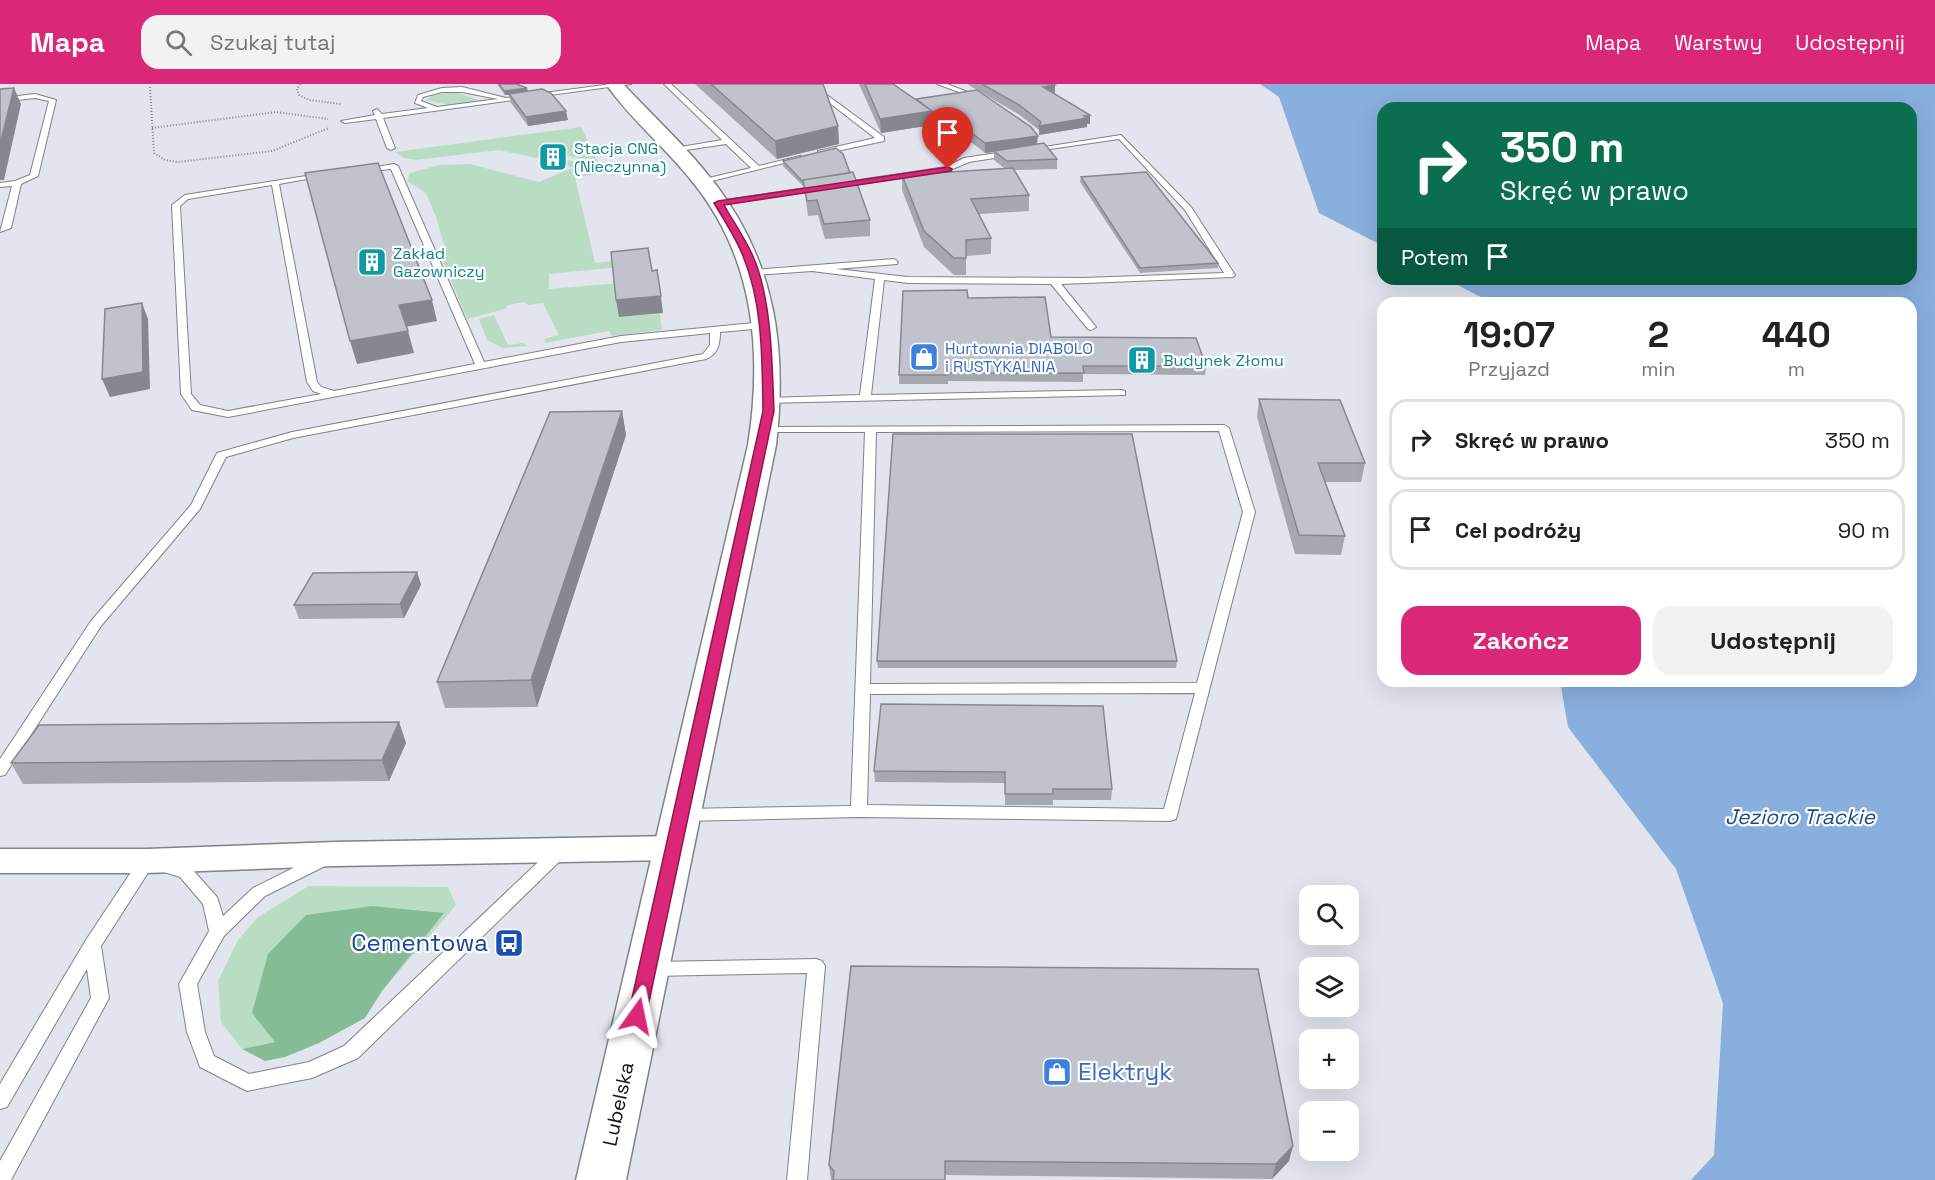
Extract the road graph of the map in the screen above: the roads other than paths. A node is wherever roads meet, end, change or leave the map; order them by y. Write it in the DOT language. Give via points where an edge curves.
graph roads {
  1 [pos="667,84"];
  2 [pos="808,84"];
  3 [pos="940,84"];
  4 [pos="619,85"];
  5 [pos="0,100"];
  6 [pos="509,100"];
  7 [pos="987,101"];
  8 [pos="438,109"];
  9 [pos="378,114"];
  10 [pos="345,121"];
  11 [pos="729,141"];
  12 [pos="675,150"];
  13 [pos="392,156"];
  14 [pos="757,169"];
  15 [pos="351,172"];
  16 [pos="340,173"];
  17 [pos="275,182"];
  18 [pos="17,183"];
  19 [pos="0,185"];
  20 [pos="711,193"];
  21 [pos="0,229"];
  22 [pos="894,262"];
  23 [pos="815,269"];
  24 [pos="754,272"];
  25 [pos="880,278"];
  26 [pos="1054,281"];
  27 [pos="765,325"];
  28 [pos="1091,327"];
  29 [pos="715,329"];
  30 [pos="481,366"];
  31 [pos="1121,393"];
  32 [pos="334,394"];
  33 [pos="865,398"];
  34 [pos="768,401"];
  35 [pos="765,429"];
  36 [pos="872,429"];
  37 [pos="1202,688"];
  38 [pos="863,689"];
  39 [pos="0,771"];
  40 [pos="859,811"];
  41 [pos="677,831"];
  42 [pos="561,850"];
  43 [pos="335,854"];
  44 [pos="0,861"];
  45 [pos="147,861"];
  46 [pos="218,931"];
  47 [pos="92,945"];
  48 [pos="647,969"];
  49 [pos="0,1101"];
  50 [pos="0,1180"];
  51 [pos="601,1180"];
  52 [pos="797,1180"];
  1 -- 11 [label="lane"];
  2 -- 14 [label="lane" via="881,139"];
  3 -- 7 [label="lane"];
  4 -- 6 [label="lane"];
  4 -- 12 [label="street, Lubelska"];
  5 -- 18 [label="lane" via="35,96 52,100 34,176"];
  6 -- 8 [label="lane"];
  6 -- 8 [label="lane" via="468,89 420,96 417,102"];
  8 -- 9 [label="lane"];
  9 -- 10 [label="lane"];
  9 -- 13 [label="lane"];
  11 -- 12 [label="lane"];
  11 -- 14 [label="lane"];
  12 -- 20 [label="street, Lubelska"];
  13 -- 15 [label="lane"];
  13 -- 30 [label="lane"];
  14 -- 20 [label="lane"];
  16 -- 17 [label="lane"];
  17 -- 32 [label="lane" via="312,382 317,389"];
  17 -- 32 [label="lane" via="185,196 176,205 186,394 196,408 228,414"];
  18 -- 19 [label="lane"];
  18 -- 21 [label="lane" via="7,228"];
  20 -- 24 [label="street, Lubelska" via="744,247"];
  20 -- 26 [label="lane" via="948,169 967,160 1121,136 1188,209 1230,275"];
  22 -- 23 [label="lane"];
  23 -- 24 [label="lane"];
  23 -- 25 [label="lane"];
  24 -- 27 [label="street, Lubelska"];
  25 -- 26 [label="lane"];
  25 -- 33 [label="lane"];
  26 -- 28 [label="lane"];
  27 -- 29 [label="lane"];
  27 -- 34 [label="street, Lubelska"];
  29 -- 30 [label="lane" via="621,339"];
  29 -- 39 [label="lane" via="715,345 706,356 292,435 221,455 196,506 96,624"];
  30 -- 32 [label="lane"];
  31 -- 33 [label="lane"];
  33 -- 34 [label="lane"];
  34 -- 35 [label="street, Lubelska"];
  35 -- 36 [label="lane"];
  35 -- 41 [label="street, Lubelska"];
  36 -- 37 [label="lane" via="1224,428 1249,512"];
  36 -- 38 [label="lane"];
  37 -- 38 [label="lane"];
  37 -- 40 [label="lane" via="1170,815"];
  38 -- 40 [label="lane"];
  40 -- 41 [label="lane"];
  41 -- 42 [label="street"];
  41 -- 48 [label="street, Lubelska"];
  42 -- 43 [label="street"];
  42 -- 46 [label="lane" via="351,1052 312,1070 247,1083 207,1061 196,1032 188,984"];
  43 -- 45 [label="street"];
  43 -- 46 [label="lane" via="259,892"];
  44 -- 45 [label="street"];
  45 -- 46 [label="lane" via="186,873 211,902"];
  45 -- 47 [label="lane"];
  47 -- 49 [label="lane"];
  47 -- 50 [label="lane" via="100,998"];
  48 -- 51 [label="street, Lubelska"];
  48 -- 52 [label="lane" via="816,966"];
}
